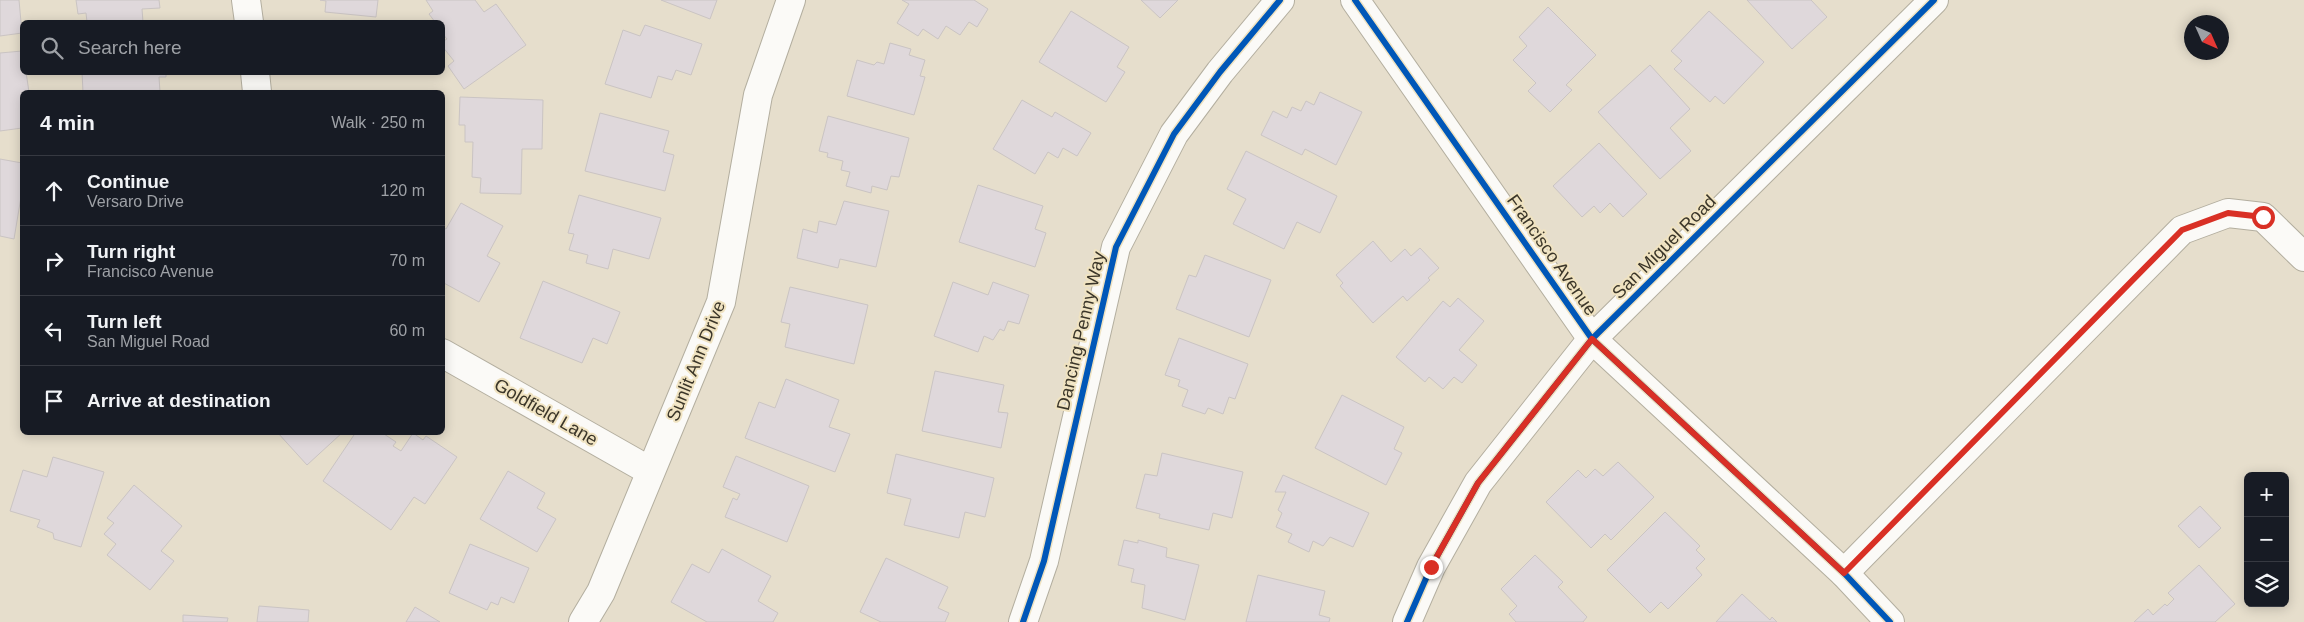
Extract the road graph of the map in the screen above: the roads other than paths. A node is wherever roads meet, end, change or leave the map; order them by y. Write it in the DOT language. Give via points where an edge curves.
graph roads {
  1 [pos="246,0"];
  2 [pos="791,0"];
  3 [pos="1280,0"];
  4 [pos="1355,0"];
  5 [pos="1934,0"];
  6 [pos="248,20"];
  7 [pos="255,75"];
  8 [pos="258,90"];
  9 [pos="2304,257"];
  10 [pos="1592,339"];
  11 [pos="445,355"];
  12 [pos="650,472"];
  13 [pos="1844,573"];
  14 [pos="583,622"];
  15 [pos="1023,622"];
  16 [pos="1407,622"];
  17 [pos="1890,622"];
  1 -- 6 [label="street"];
  2 -- 12 [label="street, Sunlit Ann Drive" via="758,95 722,302"];
  3 -- 15 [label="street, Dancing Penny Way" via="1174,134 1116,247 1044,561"];
  4 -- 10 [label="street, Francisco Avenue"];
  5 -- 10 [label="street, San Miguel Road"];
  7 -- 8 [label="street"];
  9 -- 13 [label="street" via="2263,217 2228,213 2182,230"];
  10 -- 13 [label="street, Francisco Avenue"];
  10 -- 16 [label="street, San Miguel Road" via="1478,483 1431,567"];
  11 -- 12 [label="street, Goldfield Lane"];
  12 -- 14 [label="street, Sunlit Ann Drive" via="601,592"];
  13 -- 17 [label="street, Francisco Avenue"];
}
